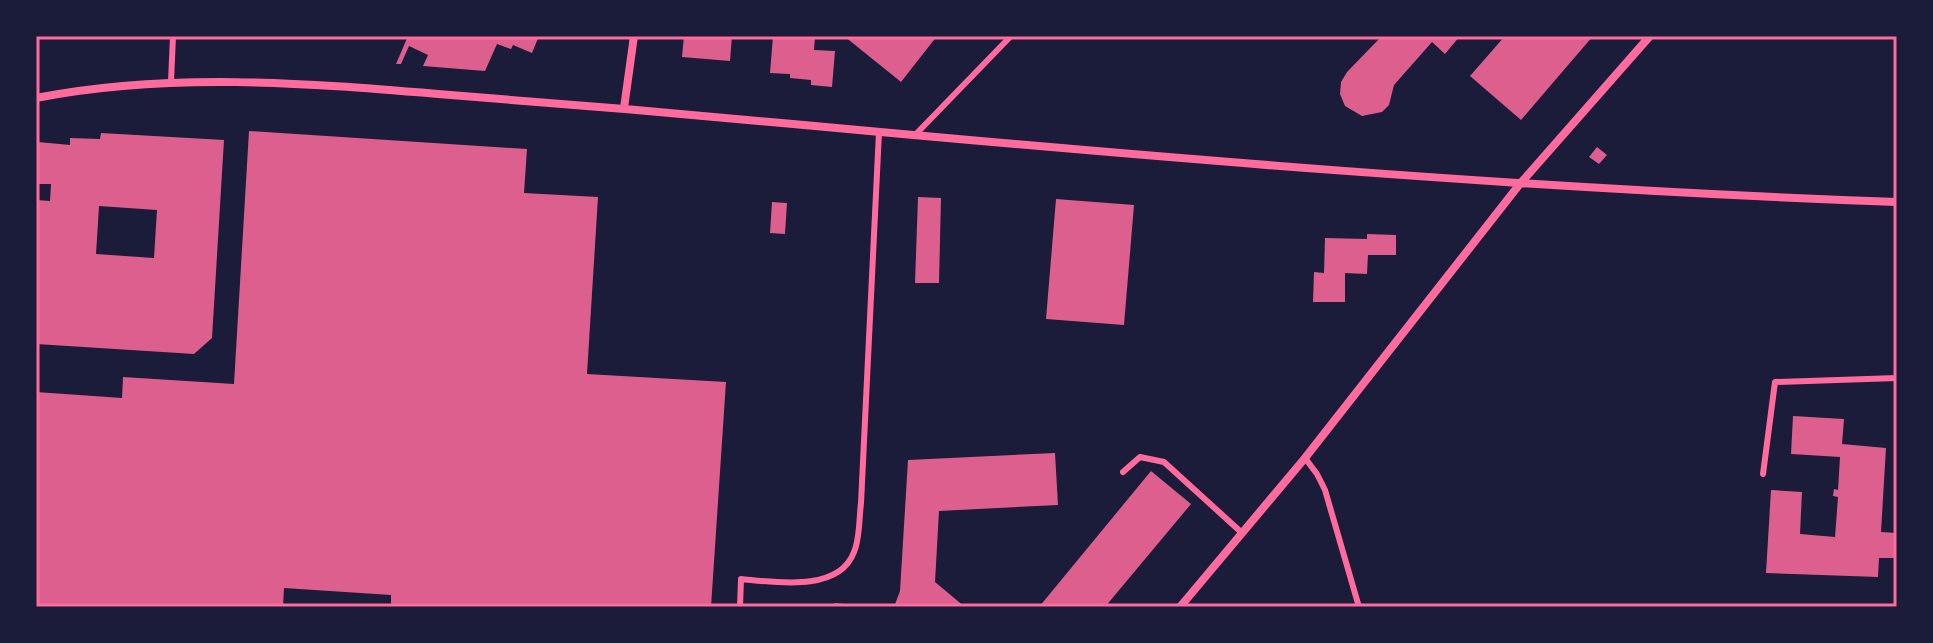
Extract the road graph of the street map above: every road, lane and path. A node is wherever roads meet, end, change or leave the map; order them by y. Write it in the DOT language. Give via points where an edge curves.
graph roads {
  1 [pos="173,36"];
  2 [pos="634,36"];
  3 [pos="1011,36"];
  4 [pos="1650,36"];
  5 [pos="171,82"];
  6 [pos="36,98"];
  7 [pos="624,108"];
  8 [pos="879,132"];
  9 [pos="916,134"];
  10 [pos="1519,185"];
  11 [pos="1897,202"];
  12 [pos="1897,378"];
  13 [pos="1305,458"];
  14 [pos="1123,472"];
  15 [pos="1763,474"];
  16 [pos="1241,532"];
  17 [pos="740,607"];
  18 [pos="1180,607"];
  19 [pos="1359,607"];
  1 -- 5 [label="lane"];
  2 -- 7 [label="street"];
  3 -- 9 [label="lane"];
  4 -- 10 [label="street"];
  5 -- 6 [label="street"];
  5 -- 7 [label="street" via="274,82"];
  7 -- 8 [label="street"];
  8 -- 9 [label="street"];
  8 -- 17 [label="lane" via="855,552 848,564 823,580 790,584 741,579"];
  9 -- 10 [label="street"];
  10 -- 11 [label="street"];
  10 -- 13 [label="street"];
  12 -- 15 [label="lane" via="1775,382"];
  13 -- 16 [label="street"];
  13 -- 19 [label="lane" via="1325,490"];
  14 -- 16 [label="lane" via="1140,457 1164,462"];
  16 -- 18 [label="street"];
}
